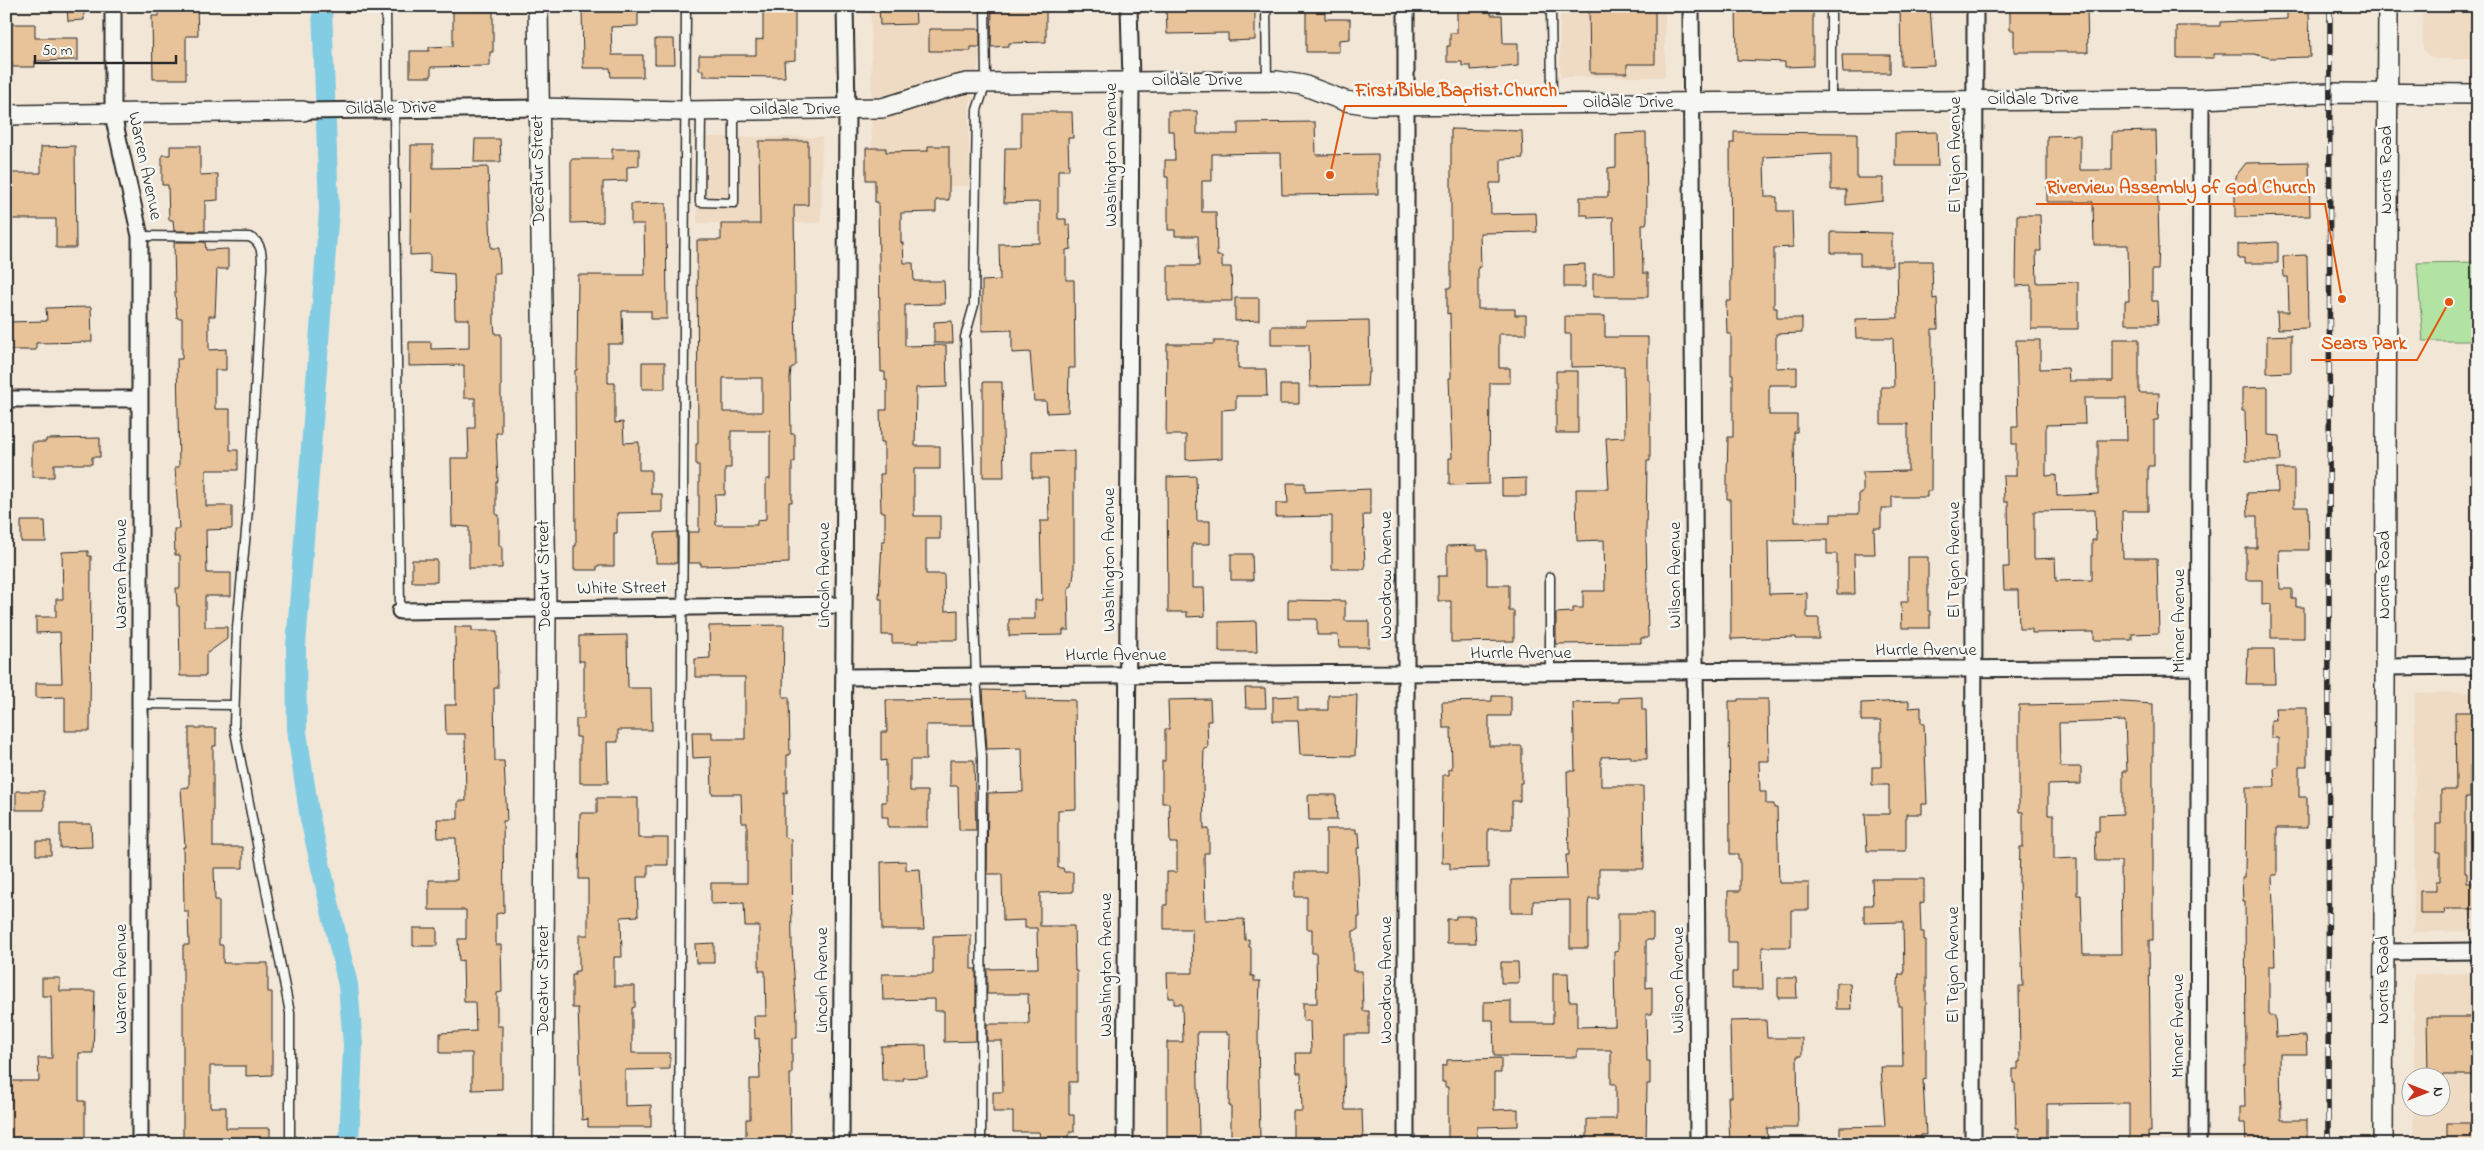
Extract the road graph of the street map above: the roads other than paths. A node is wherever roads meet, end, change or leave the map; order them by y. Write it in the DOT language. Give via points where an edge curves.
graph roads {
  1 [pos="113,6"];
  2 [pos="386,6"];
  3 [pos="538,6"];
  4 [pos="686,6"];
  5 [pos="844,6"];
  6 [pos="985,6"];
  7 [pos="1129,6"];
  8 [pos="1266,6"];
  9 [pos="1406,6"];
  10 [pos="1551,6"];
  11 [pos="1690,6"];
  12 [pos="1831,6"];
  13 [pos="1975,6"];
  14 [pos="2388,6"];
  15 [pos="1131,81"];
  16 [pos="1267,81"];
  17 [pos="986,83"];
  18 [pos="2387,93"];
  19 [pos="2478,94"];
  20 [pos="2201,98"];
  21 [pos="1975,100"];
  22 [pos="1831,102"];
  23 [pos="1691,103"];
  24 [pos="1552,104"];
  25 [pos="1407,105"];
  26 [pos="538,108"];
  27 [pos="390,109"];
  28 [pos="847,109"];
  29 [pos="694,110"];
  30 [pos="734,110"];
  31 [pos="303,111"];
  32 [pos="6,115"];
  33 [pos="113,115"];
  34 [pos="140,236"];
  35 [pos="6,399"];
  36 [pos="140,399"];
  37 [pos="1550,577"];
  38 [pos="844,605"];
  39 [pos="682,607"];
  40 [pos="546,609"];
  41 [pos="400,611"];
  42 [pos="2478,666"];
  43 [pos="2199,667"];
  44 [pos="2385,667"];
  45 [pos="1974,670"];
  46 [pos="1550,672"];
  47 [pos="1696,672"];
  48 [pos="1406,673"];
  49 [pos="1128,675"];
  50 [pos="976,676"];
  51 [pos="844,677"];
  52 [pos="140,704"];
  53 [pos="234,705"];
  54 [pos="2478,951"];
  55 [pos="2384,952"];
  56 [pos="140,1144"];
  57 [pos="290,1144"];
  58 [pos="543,1144"];
  59 [pos="679,1144"];
  60 [pos="841,1144"];
  61 [pos="981,1144"];
  62 [pos="1125,1144"];
  63 [pos="1406,1144"];
  64 [pos="1698,1144"];
  65 [pos="1973,1144"];
  66 [pos="2198,1144"];
  67 [pos="2383,1144"];
  1 -- 33 [label="street, Warren Avenue"];
  2 -- 27 [label="lane"];
  3 -- 26 [label="street, Decatur Street"];
  4 -- 29 [label="lane"];
  5 -- 28 [label="street, Lincoln Avenue"];
  6 -- 17 [label="lane"];
  7 -- 15 [label="street, Washington Avenue"];
  8 -- 16 [label="lane"];
  9 -- 25 [label="street, Woodrow Avenue"];
  10 -- 24 [label="lane"];
  11 -- 23 [label="street, Wilson Avenue"];
  12 -- 22 [label="lane"];
  13 -- 21 [label="street, El Tejon Avenue"];
  14 -- 18 [label="street, Norris Road"];
  15 -- 16 [label="street, Oildale Drive"];
  15 -- 17 [label="street, Oildale Drive"];
  15 -- 49 [label="street, Washington Avenue"];
  16 -- 25 [label="street, Oildale Drive" via="1303,85 1345,101"];
  17 -- 28 [label="street, Oildale Drive" via="941,88 882,108"];
  17 -- 50 [label="lane" via="976,110 974,305 965,337"];
  18 -- 19 [label="street, Oildale Drive"];
  18 -- 20 [label="street, Oildale Drive"];
  18 -- 44 [label="street, Norris Road"];
  20 -- 21 [label="street, Oildale Drive"];
  20 -- 43 [label="street, Minner Avenue"];
  21 -- 22 [label="street, Oildale Drive"];
  21 -- 45 [label="street, El Tejon Avenue"];
  22 -- 23 [label="street, Oildale Drive"];
  23 -- 24 [label="street, Oildale Drive"];
  23 -- 47 [label="street, Wilson Avenue"];
  24 -- 25 [label="street, Oildale Drive"];
  25 -- 48 [label="street, Woodrow Avenue"];
  26 -- 27 [label="street, Oildale Drive"];
  26 -- 29 [label="street, Oildale Drive"];
  26 -- 40 [label="street, Decatur Street"];
  27 -- 31 [label="street, Oildale Drive"];
  27 -- 41 [label="lane"];
  28 -- 30 [label="street, Oildale Drive"];
  28 -- 38 [label="street, Lincoln Avenue"];
  29 -- 30 [label="street, Oildale Drive"];
  29 -- 30 [label="lane" via="700,202 734,203"];
  29 -- 39 [label="lane"];
  31 -- 33 [label="street, Oildale Drive"];
  32 -- 33 [label="street, Oildale Drive"];
  33 -- 34 [label="street, Warren Avenue"];
  34 -- 36 [label="street, Warren Avenue"];
  34 -- 53 [label="lane" via="249,237 255,239 261,249 249,499"];
  35 -- 36 [label="street"];
  36 -- 52 [label="street, Warren Avenue"];
  37 -- 46 [label="lane"];
  38 -- 39 [label="street, White Street"];
  38 -- 51 [label="street, Lincoln Avenue"];
  39 -- 40 [label="street, White Street"];
  39 -- 59 [label="lane"];
  40 -- 41 [label="street, White Street"];
  40 -- 58 [label="street, Decatur Street"];
  42 -- 44 [label="street"];
  43 -- 45 [label="street, Hurrle Avenue"];
  43 -- 66 [label="street, Minner Avenue"];
  44 -- 55 [label="street, Norris Road"];
  45 -- 47 [label="street, Hurrle Avenue"];
  45 -- 65 [label="street, El Tejon Avenue"];
  46 -- 47 [label="street, Hurrle Avenue"];
  46 -- 48 [label="street, Hurrle Avenue"];
  47 -- 64 [label="street, Wilson Avenue"];
  48 -- 49 [label="street, Hurrle Avenue"];
  48 -- 63 [label="street, Woodrow Avenue"];
  49 -- 50 [label="street, Hurrle Avenue"];
  49 -- 62 [label="street, Washington Avenue"];
  50 -- 51 [label="street, Hurrle Avenue"];
  50 -- 61 [label="lane" via="982,758"];
  51 -- 60 [label="street, Lincoln Avenue"];
  52 -- 53 [label="lane"];
  52 -- 56 [label="street, Warren Avenue"];
  53 -- 57 [label="lane" via="235,741 290,1013"];
  54 -- 55 [label="street"];
  55 -- 67 [label="street, Norris Road"];
}
